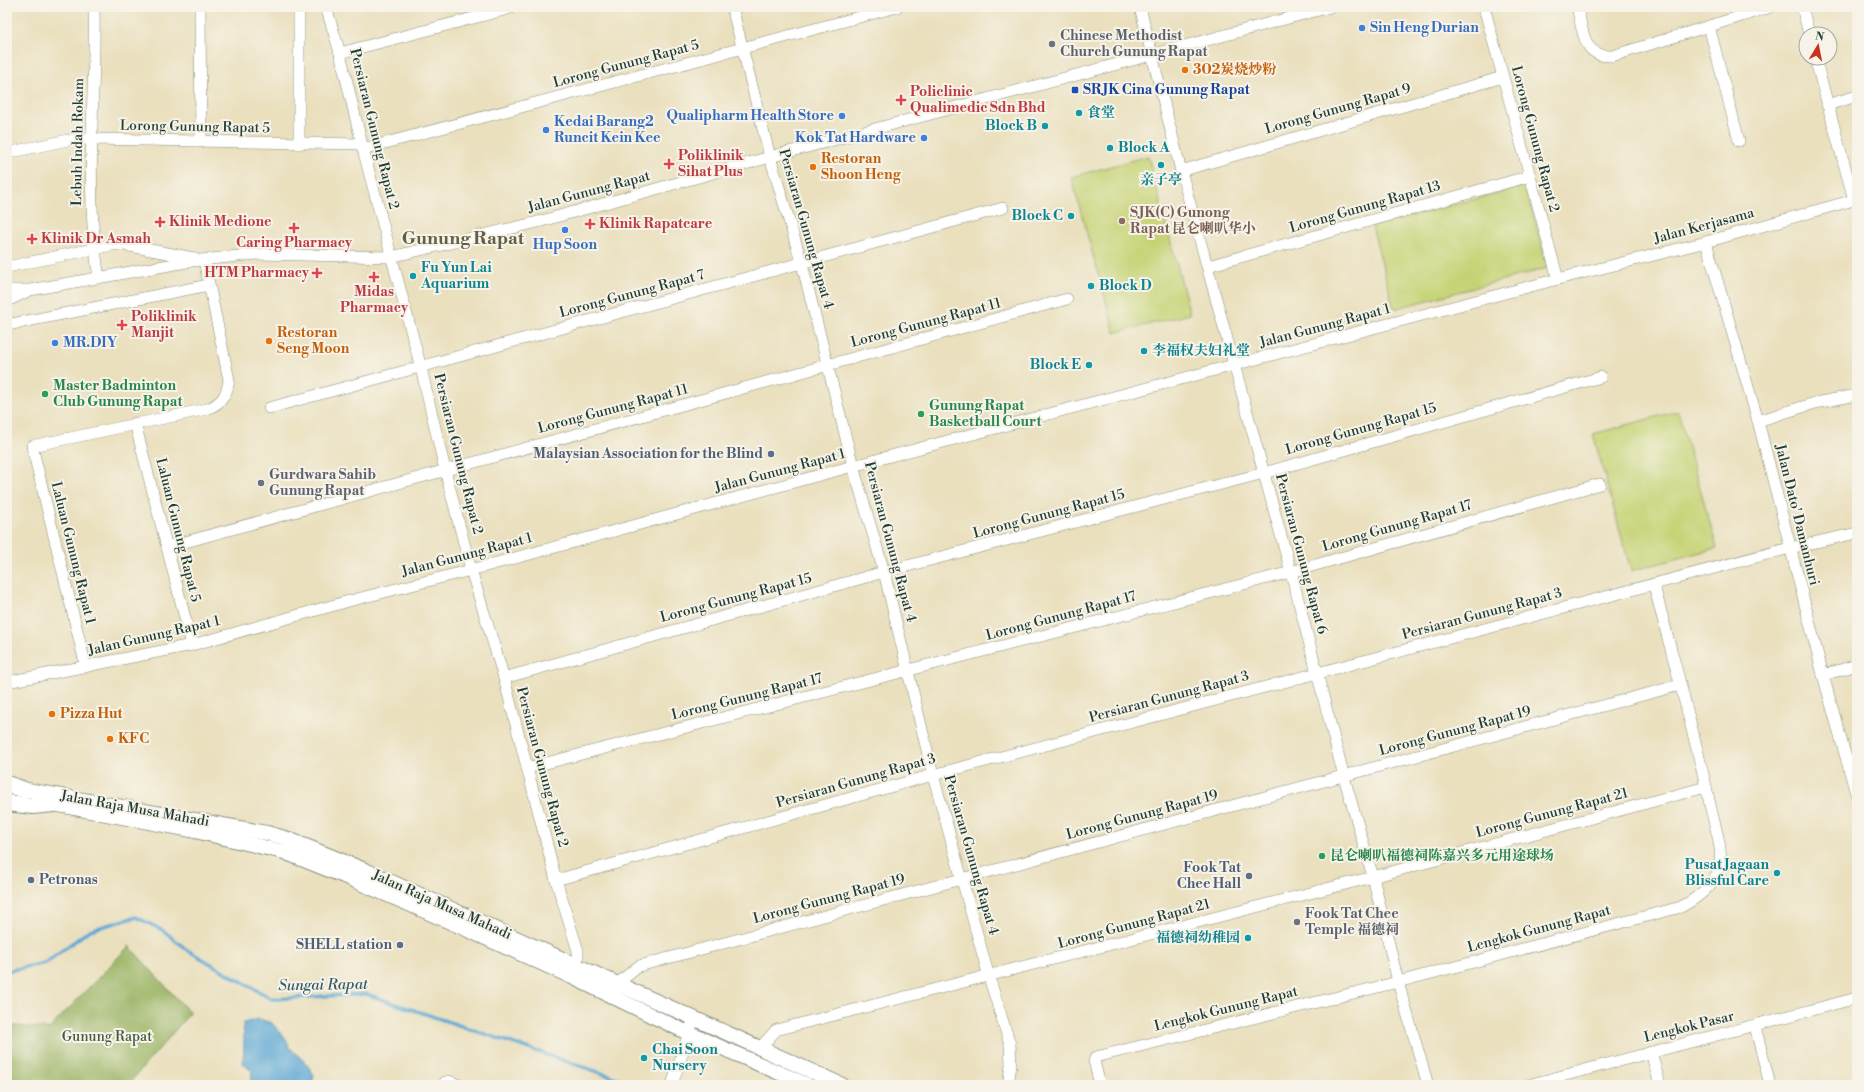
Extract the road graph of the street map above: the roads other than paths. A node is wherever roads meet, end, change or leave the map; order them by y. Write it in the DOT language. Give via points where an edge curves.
graph roads {
  1 [pos="94,7"];
  2 [pos="200,7"];
  3 [pos="299,7"];
  4 [pos="326,7"];
  5 [pos="515,7"];
  6 [pos="732,7"];
  7 [pos="897,7"];
  8 [pos="1140,7"];
  9 [pos="1330,7"];
  10 [pos="1484,7"];
  11 [pos="1577,7"];
  12 [pos="1771,7"];
  13 [pos="1802,7"];
  14 [pos="1709,26"];
  15 [pos="1807,26"];
  16 [pos="743,48"];
  17 [pos="340,53"];
  18 [pos="1152,55"];
  19 [pos="1817,66"];
  20 [pos="1503,77"];
  21 [pos="1857,96"];
  22 [pos="1827,105"];
  23 [pos="91,139"];
  24 [pos="1739,141"];
  25 [pos="201,142"];
  26 [pos="299,144"];
  27 [pos="363,147"];
  28 [pos="7,153"];
  29 [pos="770,157"];
  30 [pos="1181,171"];
  31 [pos="1530,176"];
  32 [pos="1856,199"];
  33 [pos="1003,208"];
  34 [pos="1706,242"];
  35 [pos="94,248"];
  36 [pos="390,257"];
  37 [pos="204,260"];
  38 [pos="802,264"];
  39 [pos="1208,266"];
  40 [pos="7,268"];
  41 [pos="99,278"];
  42 [pos="1558,279"];
  43 [pos="210,284"];
  44 [pos="7,290"];
  45 [pos="30,290"];
  46 [pos="1067,299"];
  47 [pos="7,301"];
  48 [pos="7,325"];
  49 [pos="828,365"];
  50 [pos="1234,365"];
  51 [pos="421,368"];
  52 [pos="1601,377"];
  53 [pos="1857,395"];
  54 [pos="268,408"];
  55 [pos="1758,421"];
  56 [pos="135,423"];
  57 [pos="854,466"];
  58 [pos="445,470"];
  59 [pos="1264,473"];
  60 [pos="1600,484"];
  61 [pos="1857,533"];
  62 [pos="167,547"];
  63 [pos="1790,548"];
  64 [pos="471,570"];
  65 [pos="884,572"];
  66 [pos="1291,572"];
  67 [pos="1654,585"];
  68 [pos="192,644"];
  69 [pos="1857,665"];
  70 [pos="86,667"];
  71 [pos="909,671"];
  72 [pos="1318,673"];
  73 [pos="1823,675"];
  74 [pos="504,678"];
  75 [pos="7,682"];
  76 [pos="1680,685"];
  77 [pos="527,768"];
  78 [pos="933,774"];
  79 [pos="1344,777"];
  80 [pos="12,786"];
  81 [pos="1706,787"];
  82 [pos="7,796"];
  83 [pos="1857,797"];
  84 [pos="7,803"];
  85 [pos="52,804"];
  86 [pos="1373,877"];
  87 [pos="962,879"];
  88 [pos="556,880"];
  89 [pos="574,971"];
  90 [pos="989,977"];
  91 [pos="1398,982"];
  92 [pos="617,984"];
  93 [pos="1857,998"];
  94 [pos="694,1018"];
  95 [pos="1755,1026"];
  96 [pos="688,1033"];
  97 [pos="761,1048"];
  98 [pos="1651,1052"];
  99 [pos="1545,1083"];
  100 [pos="672,1084"];
  101 [pos="444,1085"];
  102 [pos="459,1085"];
  103 [pos="807,1085"];
  104 [pos="842,1085"];
  105 [pos="1008,1085"];
  106 [pos="1100,1085"];
  107 [pos="1428,1085"];
  108 [pos="1528,1085"];
  109 [pos="1660,1085"];
  110 [pos="1770,1085"];
  1 -- 23 [label="street, Lebuh Indah Rokam"];
  2 -- 25 [label="street"];
  3 -- 26 [label="street"];
  4 -- 17 [label="street, Persiaran Gunung Rapat 2"];
  5 -- 17 [label="street"];
  6 -- 16 [label="street, Persiaran Gunung Rapat 4"];
  7 -- 16 [label="street, Lorong Gunung Rapat 5"];
  8 -- 18 [label="street, Persiaran Gunung Rapat 6"];
  9 -- 18 [label="street, Jalan Gunung Rapat"];
  10 -- 20 [label="street, Lorong Gunung Rapat 2"];
  11 -- 14 [label="street" via="1586,44 1596,55 1604,57"];
  12 -- 14 [label="street"];
  13 -- 15 [label="street"];
  14 -- 24 [label="street"];
  16 -- 27 [label="street, Lorong Gunung Rapat 5"];
  16 -- 29 [label="street, Persiaran Gunung Rapat 4"];
  17 -- 27 [label="street, Persiaran Gunung Rapat 2"];
  18 -- 29 [label="street, Jalan Gunung Rapat"];
  18 -- 30 [label="street, Persiaran Gunung Rapat 6"];
  19 -- 22 [label="street"];
  20 -- 30 [label="street, Lorong Gunung Rapat 9"];
  20 -- 31 [label="street, Lorong Gunung Rapat 2"];
  21 -- 22 [label="street"];
  22 -- 32 [label="street"];
  23 -- 25 [label="street, Lorong Gunung Rapat 5"];
  23 -- 28 [label="street, Lorong Gunung Rapat 5" via="68,140"];
  23 -- 35 [label="street, Lebuh Indah Rokam"];
  25 -- 26 [label="street, Lorong Gunung Rapat 5"];
  26 -- 27 [label="street, Lorong Gunung Rapat 5"];
  27 -- 36 [label="street, Persiaran Gunung Rapat 2"];
  29 -- 36 [label="street, Jalan Gunung Rapat" via="538,222"];
  29 -- 38 [label="street, Persiaran Gunung Rapat 4"];
  30 -- 39 [label="street, Persiaran Gunung Rapat 6"];
  31 -- 39 [label="street, Lorong Gunung Rapat 13"];
  31 -- 42 [label="street, Lorong Gunung Rapat 2"];
  32 -- 34 [label="street, Jalan Kerjasama"];
  33 -- 38 [label="street, Lorong Gunung Rapat 7"];
  34 -- 42 [label="street, Jalan Kerjasama"];
  34 -- 55 [label="street, Jalan Dato' Damanhuri"];
  35 -- 37 [label="street" via="124,245"];
  35 -- 40 [label="street"];
  35 -- 41 [label="street, Lebuh Indah Rokam"];
  36 -- 37 [label="street, Jalan Gunung Rapat" via="257,254"];
  36 -- 51 [label="street, Persiaran Gunung Rapat 2"];
  37 -- 41 [label="street, Jalan Gunung Rapat"];
  37 -- 43 [label="street"];
  38 -- 49 [label="street, Persiaran Gunung Rapat 4"];
  38 -- 51 [label="street, Lorong Gunung Rapat 7"];
  39 -- 50 [label="street, Persiaran Gunung Rapat 6"];
  41 -- 45 [label="street, Jalan Gunung Rapat"];
  42 -- 50 [label="street, Jalan Gunung Rapat 1"];
  43 -- 48 [label="street"];
  43 -- 56 [label="street" via="229,380 224,399 207,408"];
  44 -- 45 [label="street, Jalan Gunung Rapat"];
  45 -- 47 [label="street, Jalan Gunung Rapat"];
  46 -- 49 [label="street, Lorong Gunung Rapat 11"];
  49 -- 57 [label="street, Persiaran Gunung Rapat 4"];
  49 -- 58 [label="street, Lorong Gunung Rapat 11"];
  50 -- 57 [label="street, Jalan Gunung Rapat 1"];
  50 -- 59 [label="street, Persiaran Gunung Rapat 6"];
  51 -- 54 [label="street, Lorong Gunung Rapat 7"];
  51 -- 58 [label="street, Persiaran Gunung Rapat 2"];
  52 -- 59 [label="street, Lorong Gunung Rapat 15"];
  53 -- 55 [label="street" via="1815,403"];
  55 -- 63 [label="street, Jalan Dato' Damanhuri"];
  56 -- 62 [label="street, Laluan Gunung Rapat 5"];
  56 -- 70 [label="street, Laluan Gunung Rapat 1" via="32,446"];
  57 -- 64 [label="street, Jalan Gunung Rapat 1"];
  57 -- 65 [label="street, Persiaran Gunung Rapat 4"];
  58 -- 62 [label="street, Lorong Gunung Rapat 11"];
  58 -- 64 [label="street, Persiaran Gunung Rapat 2"];
  59 -- 65 [label="street, Lorong Gunung Rapat 15"];
  59 -- 66 [label="street, Persiaran Gunung Rapat 6"];
  60 -- 66 [label="street, Lorong Gunung Rapat 17"];
  61 -- 63 [label="street, Persiaran Gunung Rapat 3"];
  62 -- 68 [label="street, Laluan Gunung Rapat 5"];
  63 -- 67 [label="street, Persiaran Gunung Rapat 3"];
  63 -- 73 [label="street, Jalan Dato' Damanhuri"];
  64 -- 68 [label="street, Jalan Gunung Rapat 1"];
  64 -- 74 [label="street, Persiaran Gunung Rapat 2"];
  65 -- 71 [label="street, Persiaran Gunung Rapat 4"];
  65 -- 74 [label="street, Lorong Gunung Rapat 15"];
  66 -- 71 [label="street, Lorong Gunung Rapat 17"];
  66 -- 72 [label="street, Persiaran Gunung Rapat 6"];
  67 -- 72 [label="street, Persiaran Gunung Rapat 3"];
  67 -- 76 [label="street, Lengkok Gunung Rapat"];
  68 -- 70 [label="street, Jalan Gunung Rapat 1"];
  69 -- 73 [label="street"];
  70 -- 75 [label="street, Jalan Gunung Rapat 1"];
  71 -- 77 [label="street, Lorong Gunung Rapat 17"];
  71 -- 78 [label="street, Persiaran Gunung Rapat 4"];
  72 -- 78 [label="street, Persiaran Gunung Rapat 3"];
  72 -- 79 [label="street, Persiaran Gunung Rapat 6"];
  73 -- 83 [label="street, Jalan Dato' Damanhuri"];
  74 -- 77 [label="street, Persiaran Gunung Rapat 2"];
  76 -- 79 [label="street, Lorong Gunung Rapat 19"];
  76 -- 81 [label="street, Lengkok Gunung Rapat"];
  77 -- 88 [label="street, Persiaran Gunung Rapat 2"];
  78 -- 87 [label="street, Persiaran Gunung Rapat 4"];
  78 -- 88 [label="street, Persiaran Gunung Rapat 3"];
  79 -- 86 [label="street, Persiaran Gunung Rapat 6"];
  79 -- 87 [label="street, Lorong Gunung Rapat 19"];
  80 -- 89 [label="main road, Jalan Raja Musa Mahadi" via="288,839 367,871"];
  81 -- 86 [label="street, Lorong Gunung Rapat 21"];
  81 -- 91 [label="street, Lengkok Gunung Rapat" via="1721,852 1719,869 1695,900 1681,907"];
  82 -- 85 [label="main road, Jalan Raja Musa Mahadi"];
  84 -- 85 [label="highway" via="33,806"];
  85 -- 89 [label="main road, Jalan Raja Musa Mahadi" via="192,830 284,852"];
  86 -- 90 [label="street, Lorong Gunung Rapat 21"];
  86 -- 91 [label="street, Persiaran Gunung Rapat 6"];
  87 -- 90 [label="street, Persiaran Gunung Rapat 4"];
  87 -- 92 [label="street, Lorong Gunung Rapat 19" via="639,966"];
  88 -- 89 [label="street, Persiaran Gunung Rapat 2" via="578,952"];
  89 -- 92 [label="main road, Jalan Raja Musa Mahadi"];
  89 -- 96 [label="main road, Jalan Raja Musa Mahadi"];
  90 -- 97 [label="street, Lorong Gunung Rapat 21" via="776,1030"];
  90 -- 105 [label="street, Persiaran Gunung Rapat 4" via="1010,1044 1011,1065"];
  91 -- 106 [label="street, Lengkok Gunung Rapat" via="1096,1057 1094,1061"];
  91 -- 107 [label="street, Persiaran Gunung Rapat 6"];
  92 -- 94 [label="main road, Jalan Raja Musa Mahadi"];
  93 -- 95 [label="street, Lengkok Pasar"];
  94 -- 96 [label="street"];
  94 -- 97 [label="main road, Jalan Raja Musa Mahadi"];
  95 -- 98 [label="street, Lengkok Pasar"];
  95 -- 110 [label="street"];
  96 -- 100 [label="street"];
  96 -- 103 [label="main road, Jalan Raja Musa Mahadi"];
  97 -- 104 [label="main road, Jalan Raja Musa Mahadi"];
  98 -- 99 [label="street, Lengkok Pasar"];
  98 -- 109 [label="street"];
  99 -- 108 [label="street, Lengkok Pasar"];
  101 -- 102 [label="street" via="449,1081"];
}
